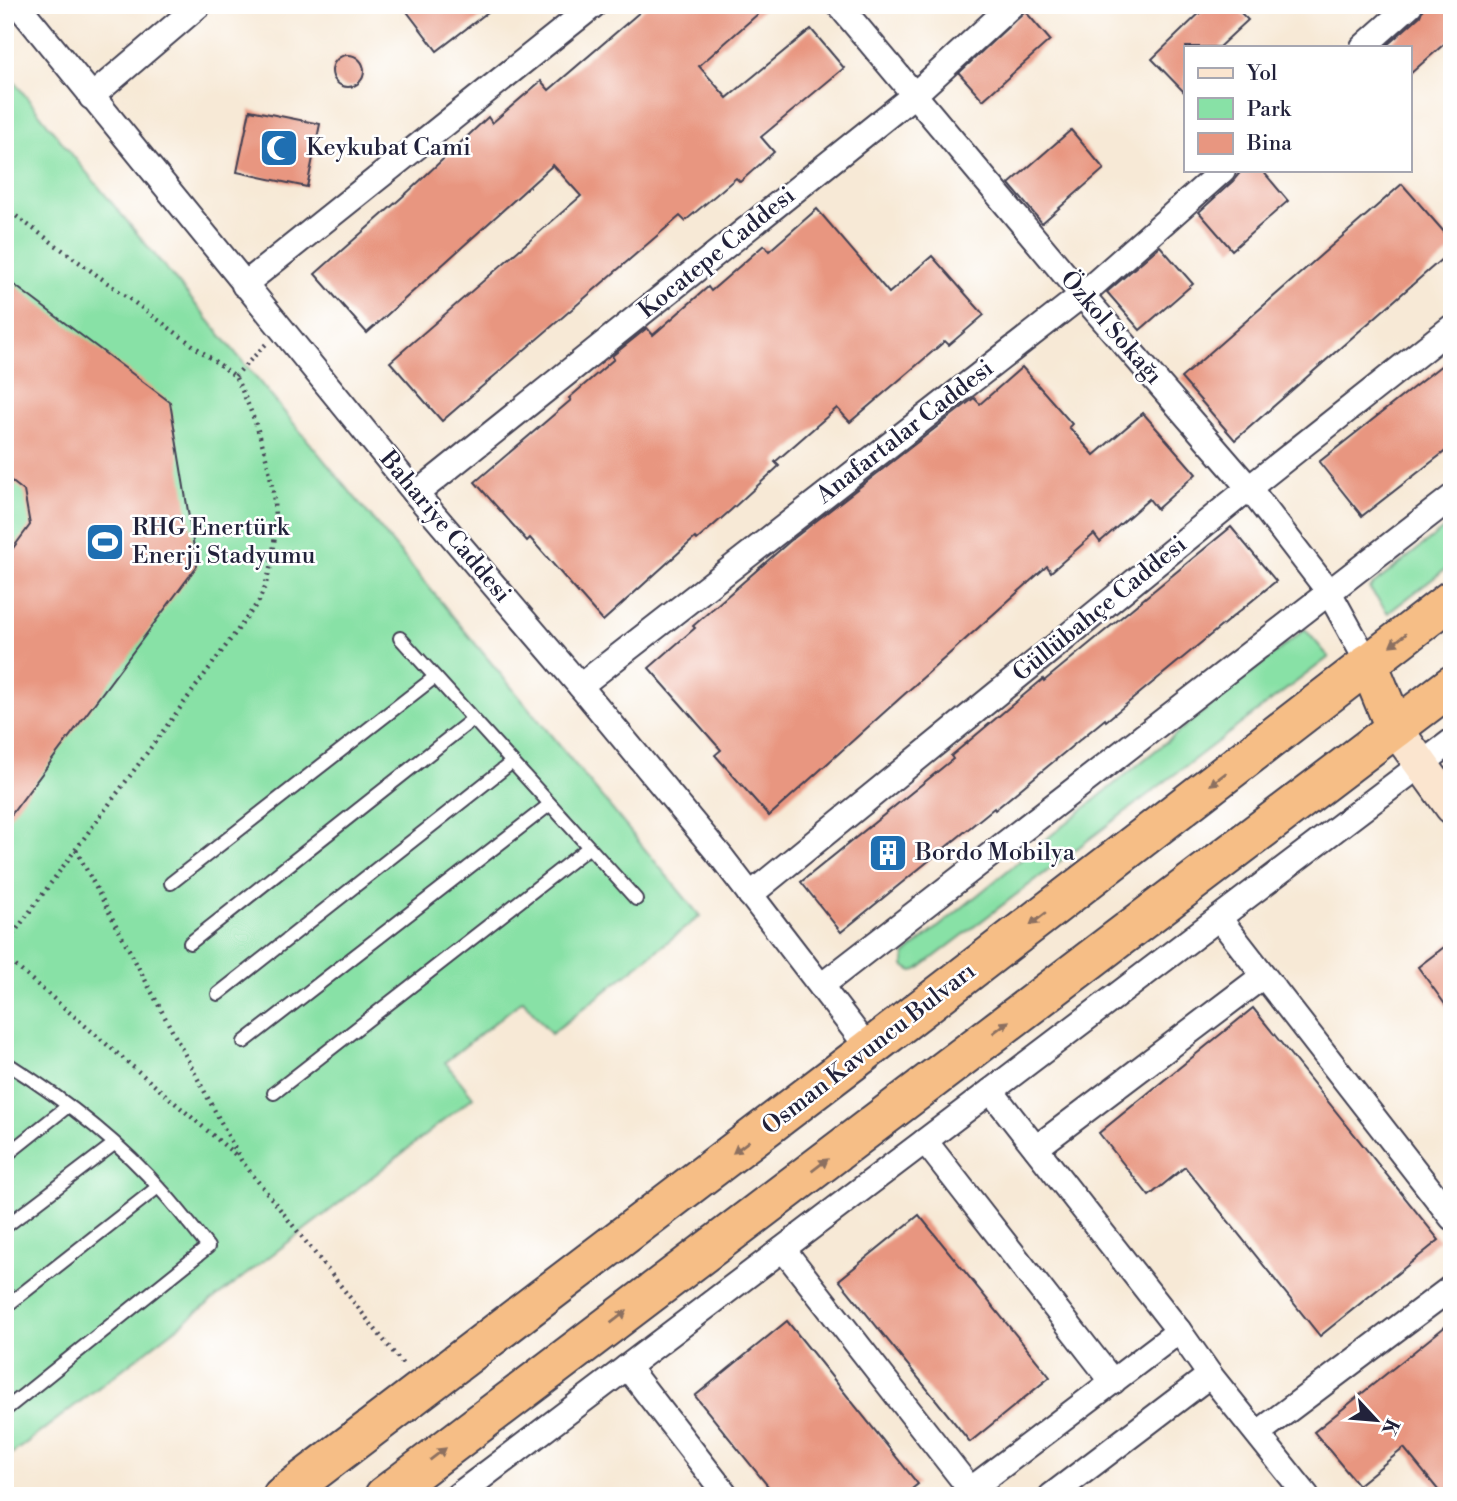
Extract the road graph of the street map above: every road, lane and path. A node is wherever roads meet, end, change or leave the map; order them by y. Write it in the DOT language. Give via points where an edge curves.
graph roads {
  1 [pos="18,5"];
  2 [pos="199,5"];
  3 [pos="594,5"];
  4 [pos="839,5"];
  5 [pos="1012,5"];
  6 [pos="1410,5"];
  7 [pos="1364,46"];
  8 [pos="914,95"];
  9 [pos="91,97"];
  10 [pos="1221,172"];
  11 [pos="5,208"];
  12 [pos="244,285"];
  13 [pos="1082,295"];
  14 [pos="1452,327"];
  15 [pos="280,329"];
  16 [pos="235,376"];
  17 [pos="1249,488"];
  18 [pos="416,495"];
  19 [pos="1452,498"];
  20 [pos="1329,592"];
  21 [pos="1452,599"];
  22 [pos="400,638"];
  23 [pos="1368,663"];
  24 [pos="435,677"];
  25 [pos="1452,685"];
  26 [pos="580,686"];
  27 [pos="473,719"];
  28 [pos="1395,728"];
  29 [pos="1452,741"];
  30 [pos="511,762"];
  31 [pos="1420,766"];
  32 [pos="549,805"];
  33 [pos="1452,807"];
  34 [pos="588,848"];
  35 [pos="76,850"];
  36 [pos="171,883"];
  37 [pos="750,895"];
  38 [pos="636,899"];
  39 [pos="1219,918"];
  40 [pos="5,940"];
  41 [pos="190,943"];
  42 [pos="5,957"];
  43 [pos="1263,976"];
  44 [pos="821,986"];
  45 [pos="218,994"];
  46 [pos="244,1042"];
  47 [pos="869,1049"];
  48 [pos="7,1065"];
  49 [pos="992,1090"];
  50 [pos="274,1093"];
  51 [pos="68,1106"];
  52 [pos="925,1141"];
  53 [pos="114,1144"];
  54 [pos="1036,1148"];
  55 [pos="5,1156"];
  56 [pos="242,1160"];
  57 [pos="158,1187"];
  58 [pos="1452,1218"];
  59 [pos="5,1227"];
  60 [pos="783,1249"];
  61 [pos="1452,1287"];
  62 [pos="5,1307"];
  63 [pos="1179,1331"];
  64 [pos="627,1367"];
  65 [pos="1210,1375"];
  66 [pos="1113,1382"];
  67 [pos="423,1389"];
  68 [pos="5,1410"];
  69 [pos="1258,1433"];
  70 [pos="966,1492"];
  71 [pos="282,1496"];
  72 [pos="384,1496"];
  73 [pos="457,1496"];
  74 [pos="727,1496"];
  75 [pos="1051,1496"];
  76 [pos="1307,1496"];
  1 -- 9 [label="street, Bahariye Caddesi"];
  2 -- 9 [label="street"];
  3 -- 12 [label="street"];
  4 -- 8 [label="street, Özkol Sokağı"];
  5 -- 8 [label="street, Kocatepe Caddesi"];
  6 -- 7 [label="street"];
  8 -- 13 [label="street, Özkol Sokağı"];
  8 -- 18 [label="street, Kocatepe Caddesi"];
  9 -- 12 [label="street, Bahariye Caddesi"];
  10 -- 13 [label="street, Anafartalar Caddesi"];
  11 -- 16 [label="path"];
  12 -- 15 [label="street, Bahariye Caddesi"];
  13 -- 17 [label="street, Özkol Sokağı"];
  13 -- 26 [label="street, Anafartalar Caddesi"];
  14 -- 17 [label="street, Güllübahçe Caddesi"];
  15 -- 16 [label="path"];
  15 -- 18 [label="street, Bahariye Caddesi"];
  16 -- 35 [label="path" via="256,424 270,475 274,551 267,584 248,617"];
  17 -- 20 [label="street, Özkol Sokağı"];
  17 -- 37 [label="street, Güllübahçe Caddesi"];
  18 -- 26 [label="street, Bahariye Caddesi"];
  19 -- 20 [label="street"];
  20 -- 23 [label="street, Özkol Sokağı"];
  20 -- 44 [label="street"];
  21 -- 23 [label="highway, Osman Kavuncu Bulvarı, one-way"];
  22 -- 24 [label="lane"];
  23 -- 28 [label="highway"];
  23 -- 47 [label="highway, Osman Kavuncu Bulvarı, one-way"];
  24 -- 27 [label="lane"];
  24 -- 36 [label="lane"];
  25 -- 28 [label="highway"];
  26 -- 37 [label="street, Bahariye Caddesi"];
  27 -- 30 [label="lane"];
  27 -- 41 [label="lane"];
  28 -- 31 [label="street"];
  72 -- 28 [label="highway, one-way"];
  29 -- 31 [label="street"];
  30 -- 32 [label="lane"];
  30 -- 45 [label="lane"];
  31 -- 33 [label="street"];
  31 -- 39 [label="street"];
  32 -- 34 [label="lane"];
  32 -- 46 [label="lane"];
  34 -- 38 [label="lane"];
  34 -- 50 [label="lane"];
  35 -- 40 [label="path" via="15,933"];
  35 -- 56 [label="path"];
  37 -- 44 [label="street, Bahariye Caddesi"];
  39 -- 43 [label="street"];
  39 -- 49 [label="street"];
  42 -- 56 [label="path"];
  43 -- 54 [label="street"];
  43 -- 58 [label="street"];
  44 -- 47 [label="street, Bahariye Caddesi"];
  47 -- 67 [label="highway, Osman Kavuncu Bulvarı, one-way"];
  48 -- 51 [label="lane"];
  49 -- 52 [label="street"];
  49 -- 54 [label="street"];
  51 -- 53 [label="lane"];
  51 -- 55 [label="lane"];
  52 -- 60 [label="street"];
  52 -- 66 [label="street"];
  53 -- 57 [label="lane"];
  53 -- 59 [label="lane"];
  54 -- 63 [label="street"];
  56 -- 67 [label="path"];
  57 -- 62 [label="lane"];
  57 -- 68 [label="lane" via="208,1247"];
  60 -- 64 [label="street"];
  60 -- 70 [label="street"];
  61 -- 69 [label="street"];
  63 -- 65 [label="street"];
  63 -- 66 [label="street"];
  64 -- 73 [label="street"];
  64 -- 74 [label="street"];
  65 -- 69 [label="street"];
  65 -- 75 [label="street"];
  66 -- 70 [label="street"];
  67 -- 71 [label="highway, Osman Kavuncu Bulvarı"];
  69 -- 76 [label="street"];
}
